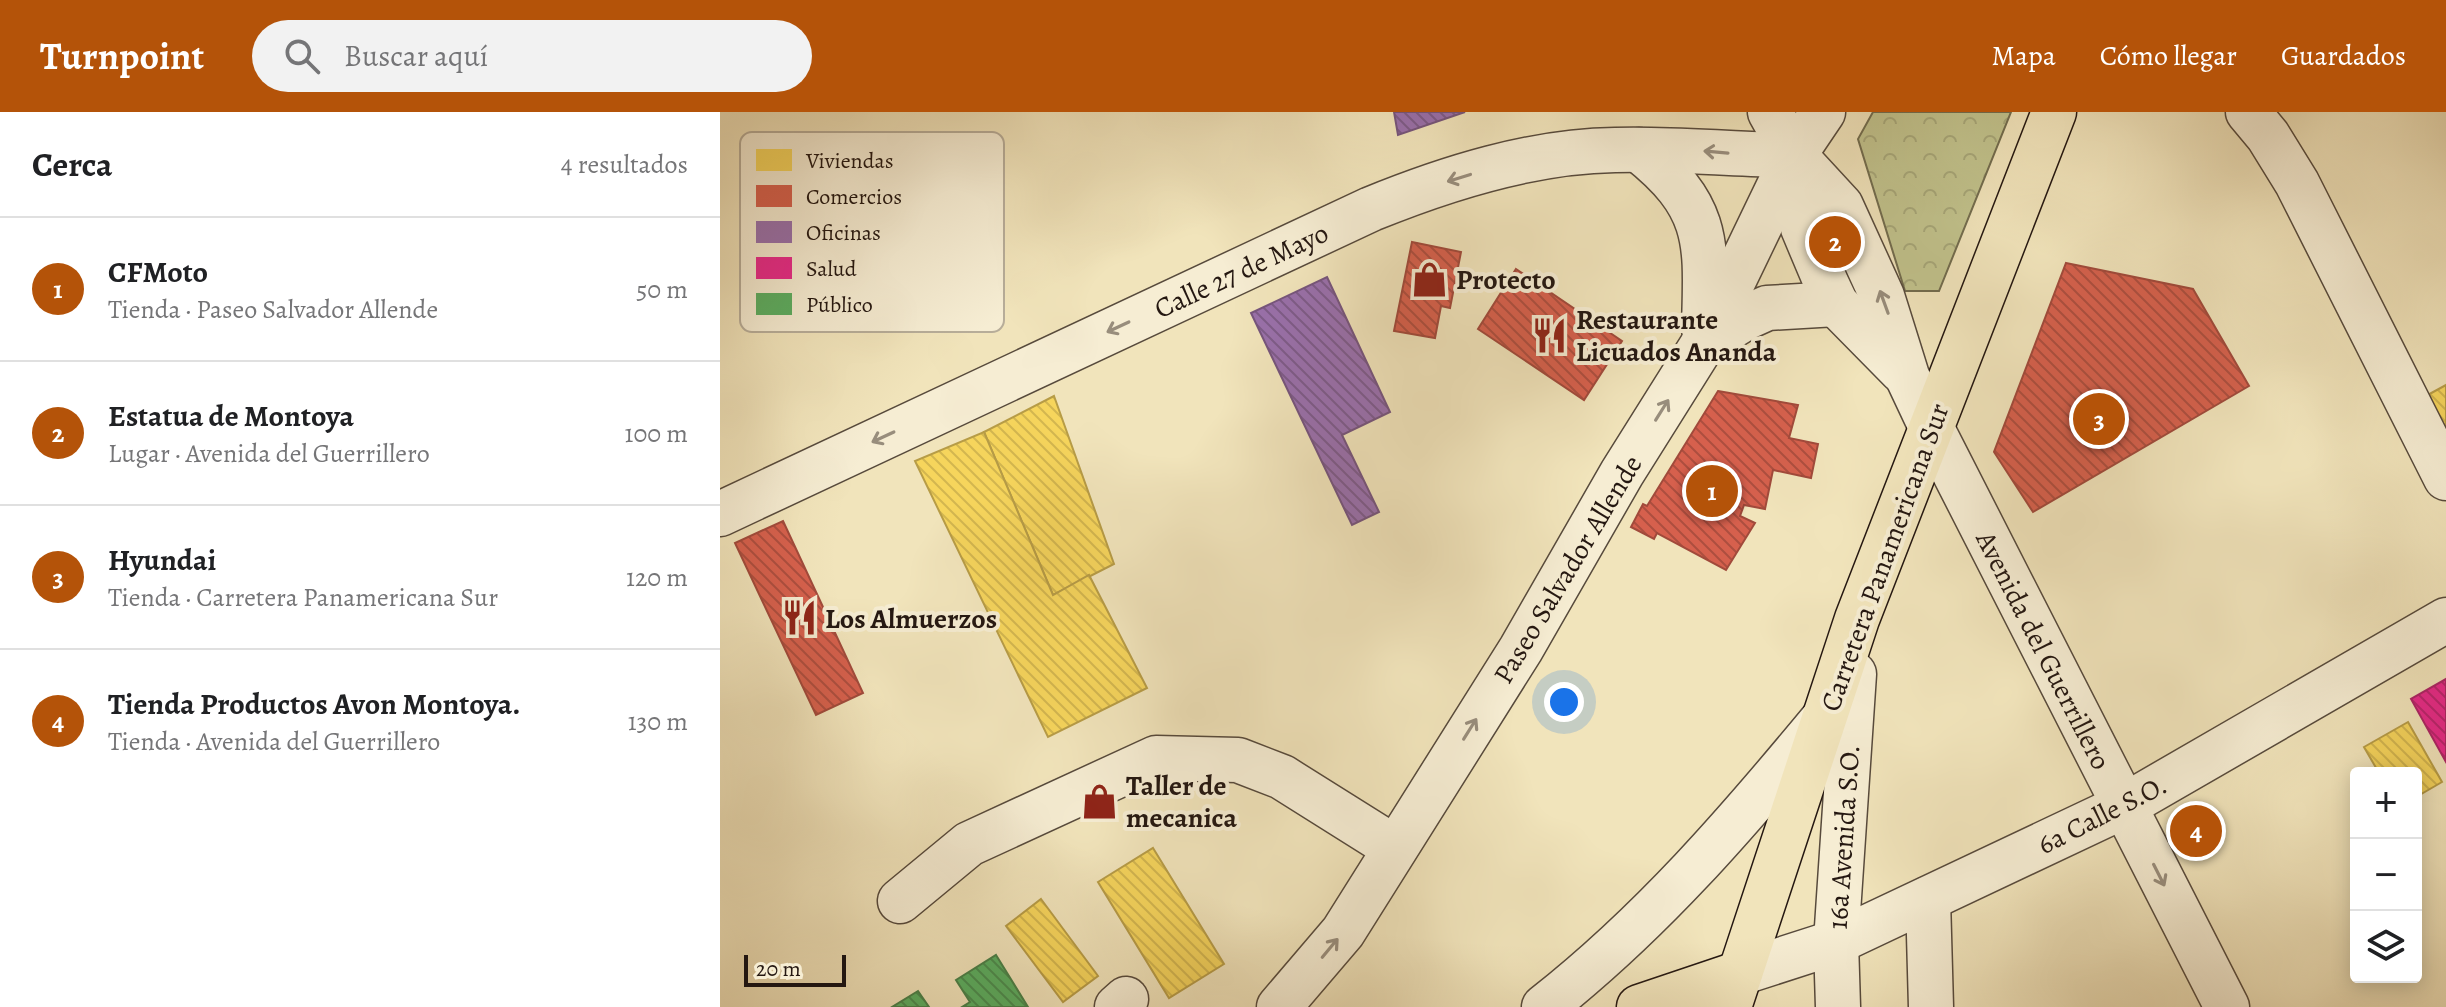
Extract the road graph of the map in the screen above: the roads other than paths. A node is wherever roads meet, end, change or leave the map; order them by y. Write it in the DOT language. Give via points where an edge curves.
graph roads {
  1 [pos="1770,112"];
  2 [pos="1823,112"];
  3 [pos="2054,112"];
  4 [pos="2248,112"];
  5 [pos="1639,150"];
  6 [pos="1794,155"];
  7 [pos="1836,304"];
  8 [pos="1703,344"];
  9 [pos="1907,376"];
  10 [pos="1931,427"];
  11 [pos="2446,478"];
  12 [pos="720,514"];
  13 [pos="1857,619"];
  14 [pos="2446,620"];
  15 [pos="1824,718"];
  16 [pos="2124,806"];
  17 [pos="1395,848"];
  18 [pos="1928,899"];
  19 [pos="900,901"];
  20 [pos="1836,942"];
  21 [pos="1735,990"];
  22 [pos="1279,1007"];
  23 [pos="1544,1007"];
  24 [pos="1639,1007"];
  25 [pos="1838,1007"];
  26 [pos="1931,1007"];
  27 [pos="2227,1007"];
  1 -- 6 [label="street, Avenida del Guerrillero"];
  2 -- 6 [label="street, Paseo Salvador Allende"];
  3 -- 10 [label="main road, Carretera Panamericana Sur"];
  4 -- 11 [label="street" via="2297,183"];
  6 -- 5 [label="street, Calle 27 de Mayo, one-way"];
  5 -- 8 [label="street" via="1685,196 1701,229"];
  5 -- 12 [label="street, Calle 27 de Mayo, one-way" via="1496,167 1409,193"];
  6 -- 7 [label="street, Avenida del Guerrillero" via="1803,228"];
  6 -- 8 [label="street, Paseo Salvador Allende"];
  9 -- 6 [label="street, Avenida del Guerrillero, one-way" via="1882,296 1841,206"];
  7 -- 8 [label="street" via="1767,308"];
  7 -- 9 [label="street, Avenida del Guerrillero"];
  17 -- 8 [label="street, Paseo Salvador Allende, one-way"];
  9 -- 10 [label="street, Avenida del Guerrillero"];
  10 -- 13 [label="main road, Carretera Panamericana Sur"];
  10 -- 16 [label="street, Avenida del Guerrillero"];
  13 -- 15 [label="main road, Carretera Panamericana Sur"];
  13 -- 20 [label="street, 16a Avenida S.O."];
  14 -- 16 [label="street, 6a Calle S.O."];
  15 -- 21 [label="main road, Carretera Panamericana Sur"];
  15 -- 23 [label="street" via="1650,916"];
  16 -- 18 [label="street, 6a Calle S.O."];
  16 -- 27 [label="street, Avenida del Guerrillero, one-way"];
  17 -- 19 [label="street" via="1282,777 1253,765 1156,758 969,844"];
  22 -- 17 [label="street, Paseo Salvador Allende, one-way" via="1343,932"];
  18 -- 20 [label="street, 6a Calle S.O."];
  18 -- 26 [label="street"];
  20 -- 21 [label="street, 6a Calle S.O."];
  20 -- 25 [label="street, 16a Avenida S.O."];
  21 -- 24 [label="main road"];
}
